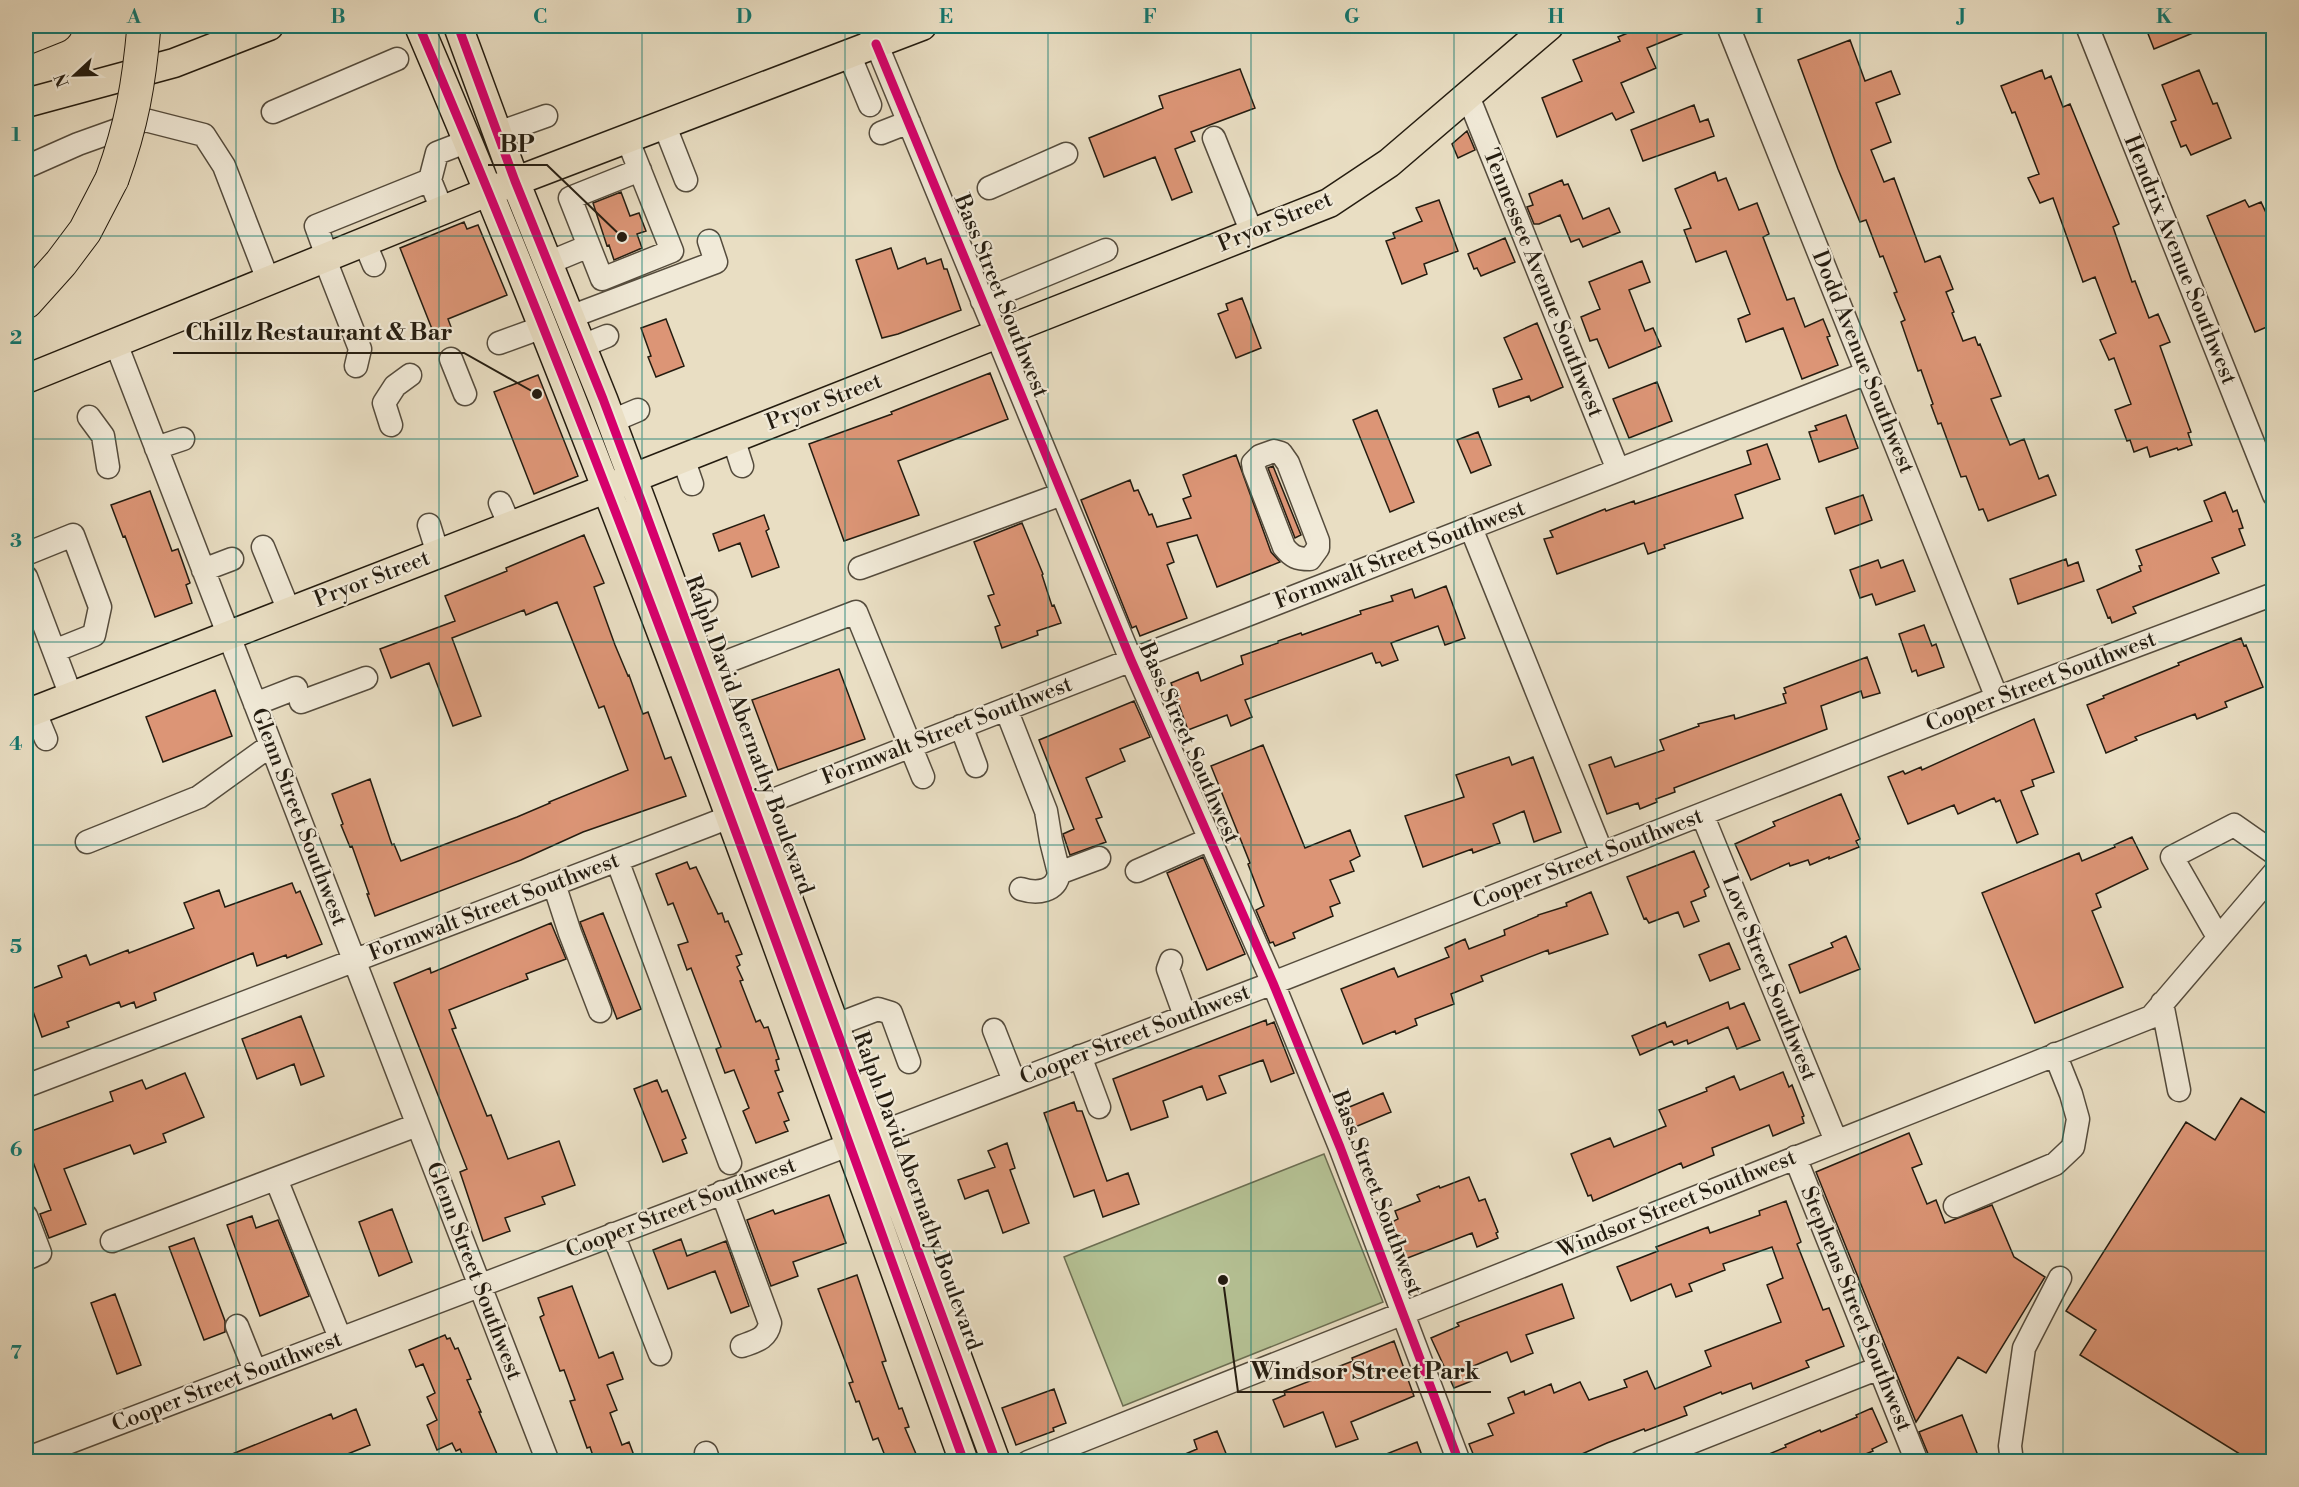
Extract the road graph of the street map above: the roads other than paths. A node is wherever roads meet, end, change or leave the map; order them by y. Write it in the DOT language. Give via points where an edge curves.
graph roads {
  1 [pos="56,26"];
  2 [pos="144,26"];
  3 [pos="269,26"];
  4 [pos="922,26"];
  5 [pos="1549,26"];
  6 [pos="1728,26"];
  7 [pos="2087,26"];
  8 [pos="461,34"];
  9 [pos="872,35"];
  10 [pos="421,37"];
  11 [pos="26,38"];
  12 [pos="849,54"];
  13 [pos="397,59"];
  14 [pos="1468,96"];
  15 [pos="26,103"];
  16 [pos="870,105"];
  17 [pos="273,112"];
  18 [pos="546,116"];
  19 [pos="909,122"];
  20 [pos="664,124"];
  21 [pos="498,133"];
  22 [pos="881,133"];
  23 [pos="627,138"];
  24 [pos="1214,138"];
  25 [pos="468,141"];
  26 [pos="1066,154"];
  27 [pos="26,167"];
  28 [pos="640,170"];
  29 [pos="430,180"];
  30 [pos="686,180"];
  31 [pos="502,186"];
  32 [pos="989,188"];
  33 [pos="442,210"];
  34 [pos="1252,233"];
  35 [pos="709,241"];
  36 [pos="589,246"];
  37 [pos="1106,250"];
  38 [pos="326,257"];
  39 [pos="548,263"];
  40 [pos="1048,274"];
  41 [pos="268,280"];
  42 [pos="982,301"];
  43 [pos="26,302"];
  44 [pos="1061,309"];
  45 [pos="570,317"];
  46 [pos="543,327"];
  47 [pos="996,335"];
  48 [pos="115,341"];
  49 [pos="499,343"];
  50 [pos="451,359"];
  51 [pos="356,366"];
  52 [pos="1868,373"];
  53 [pos="410,375"];
  54 [pos="26,379"];
  55 [pos="465,394"];
  56 [pos="638,410"];
  57 [pos="88,417"];
  58 [pos="612,420"];
  59 [pos="391,425"];
  60 [pos="733,438"];
  61 [pos="183,439"];
  62 [pos="156,448"];
  63 [pos="683,458"];
  64 [pos="742,466"];
  65 [pos="108,468"];
  66 [pos="1618,470"];
  67 [pos="620,482"];
  68 [pos="692,484"];
  69 [pos="1062,494"];
  70 [pos="2274,495"];
  71 [pos="429,525"];
  72 [pos="1471,528"];
  73 [pos="263,547"];
  74 [pos="26,554"];
  75 [pos="438,554"];
  76 [pos="232,559"];
  77 [pos="1310,559"];
  78 [pos="860,568"];
  79 [pos="203,570"];
  80 [pos="26,577"];
  81 [pos="1321,586"];
  82 [pos="2274,594"];
  83 [pos="289,611"];
  84 [pos="228,634"];
  85 [pos="54,651"];
  86 [pos="1131,660"];
  87 [pos="705,670"];
  88 [pos="366,678"];
  89 [pos="1997,698"];
  90 [pos="255,704"];
  91 [pos="46,705"];
  92 [pos="1006,709"];
  93 [pos="961,726"];
  94 [pos="46,739"];
  95 [pos="271,745"];
  96 [pos="910,746"];
  97 [pos="976,766"];
  98 [pos="922,777"];
  99 [pos="743,811"];
  100 [pos="1702,814"];
  101 [pos="1210,839"];
  102 [pos="87,842"];
  103 [pos="1602,853"];
  104 [pos="2274,853"];
  105 [pos="1099,858"];
  106 [pos="617,860"];
  107 [pos="1137,871"];
  108 [pos="1059,873"];
  109 [pos="2274,873"];
  110 [pos="554,884"];
  111 [pos="1021,889"];
  112 [pos="2218,937"];
  113 [pos="354,960"];
  114 [pos="1171,961"];
  115 [pos="1273,983"];
  116 [pos="2162,1003"];
  117 [pos="600,1011"];
  118 [pos="1185,1016"];
  119 [pos="836,1025"];
  120 [pos="994,1030"];
  121 [pos="2055,1054"];
  122 [pos="1080,1056"];
  123 [pos="909,1062"];
  124 [pos="1014,1081"];
  125 [pos="26,1086"];
  126 [pos="2179,1090"];
  127 [pos="1099,1107"];
  128 [pos="417,1125"];
  129 [pos="876,1134"];
  130 [pos="1836,1141"];
  131 [pos="849,1144"];
  132 [pos="1795,1157"];
  133 [pos="730,1163"];
  134 [pos="276,1179"];
  135 [pos="722,1192"];
  136 [pos="1955,1206"];
  137 [pos="26,1216"];
  138 [pos="613,1234"];
  139 [pos="112,1241"];
  140 [pos="26,1259"];
  141 [pos="2060,1278"];
  142 [pos="480,1285"];
  143 [pos="1401,1312"];
  144 [pos="237,1326"];
  145 [pos="340,1338"];
  146 [pos="742,1346"];
  147 [pos="660,1354"];
  148 [pos="1879,1368"];
  149 [pos="255,1371"];
  150 [pos="28,1457"];
  151 [pos="548,1461"];
  152 [pos="964,1461"];
  153 [pos="996,1461"];
  154 [pos="1028,1461"];
  155 [pos="1459,1461"];
  156 [pos="1641,1461"];
  157 [pos="1917,1461"];
  158 [pos="2012,1461"];
  1 -- 11 [label="highway"];
  2 -- 43 [label="highway, bridge" via="135,102 112,179 85,231"];
  3 -- 15 [label="main road" via="174,63"];
  4 -- 9 [label="main road"];
  5 -- 14 [label="main road, Pryor Street"];
  6 -- 52 [label="street, Dodd Avenue Southwest"];
  7 -- 70 [label="street, Hendrix Avenue Southwest"];
  8 -- 10 [label="main road, Ralph David Abernathy Boulevard"];
  8 -- 21 [label="main road, Ralph David Abernathy Boulevard"];
  9 -- 12 [label="main road"];
  9 -- 19 [label="street, Bass Street Southwest"];
  10 -- 25 [label="main road, Ralph David Abernathy Boulevard"];
  12 -- 16 [label="street"];
  12 -- 20 [label="main road"];
  13 -- 17 [label="street"];
  14 -- 34 [label="main road, Pryor Street" via="1389,163 1329,203"];
  14 -- 66 [label="street, Tennessee Avenue Southwest"];
  18 -- 21 [label="street"];
  19 -- 22 [label="street"];
  19 -- 42 [label="street, Bass Street Southwest"];
  20 -- 23 [label="main road"];
  20 -- 30 [label="street"];
  21 -- 31 [label="main road, Ralph David Abernathy Boulevard"];
  23 -- 28 [label="street"];
  23 -- 31 [label="main road"];
  24 -- 34 [label="street"];
  25 -- 29 [label="street" via="437,153"];
  25 -- 31 [label="main road, Ralph David Abernathy Boulevard"];
  26 -- 32 [label="street"];
  27 -- 41 [label="street" via="145,120 204,135 224,166"];
  28 -- 36 [label="street" via="570,198"];
  28 -- 36 [label="street" via="672,252 602,279"];
  29 -- 33 [label="street"];
  29 -- 38 [label="street" via="315,225"];
  31 -- 33 [label="main road"];
  31 -- 39 [label="main road, Ralph David Abernathy Boulevard"];
  31 -- 46 [label="main road, Ralph David Abernathy Boulevard"];
  33 -- 38 [label="main road" via="369,253"];
  34 -- 44 [label="main road, Pryor Street"];
  35 -- 45 [label="street" via="716,262"];
  36 -- 39 [label="street"];
  37 -- 40 [label="street"];
  38 -- 41 [label="main road"];
  38 -- 51 [label="street" via="360,349"];
  39 -- 45 [label="main road, Ralph David Abernathy Boulevard"];
  40 -- 42 [label="street"];
  40 -- 44 [label="street"];
  41 -- 48 [label="main road"];
  42 -- 47 [label="street, Bass Street Southwest"];
  44 -- 47 [label="main road, Pryor Street"];
  45 -- 58 [label="main road, Ralph David Abernathy Boulevard" via="594,341"];
  46 -- 49 [label="street"];
  46 -- 67 [label="main road, Ralph David Abernathy Boulevard"];
  47 -- 60 [label="main road, Pryor Street"];
  47 -- 69 [label="street, Bass Street Southwest"];
  48 -- 54 [label="main road"];
  48 -- 62 [label="street, Glenn Street Southwest"];
  50 -- 55 [label="street"];
  52 -- 66 [label="street, Formwalt Street Southwest"];
  52 -- 89 [label="street, Dodd Avenue Southwest"];
  53 -- 59 [label="street" via="395,386 384,403"];
  56 -- 58 [label="street"];
  57 -- 65 [label="street" via="103,436"];
  58 -- 67 [label="main road, Ralph David Abernathy Boulevard"];
  60 -- 63 [label="main road, Pryor Street"];
  60 -- 64 [label="street"];
  61 -- 62 [label="street"];
  62 -- 79 [label="street, Glenn Street Southwest"];
  63 -- 67 [label="main road, Pryor Street"];
  63 -- 68 [label="street"];
  66 -- 72 [label="street, Formwalt Street Southwest"];
  67 -- 75 [label="main road, Pryor Street" via="505,515"];
  67 -- 87 [label="main road, Ralph David Abernathy Boulevard" via="694,605"];
  67 -- 99 [label="main road, Ralph David Abernathy Boulevard"];
  69 -- 78 [label="street"];
  69 -- 86 [label="street, Bass Street Southwest"];
  71 -- 75 [label="street"];
  72 -- 81 [label="street, Formwalt Street Southwest"];
  72 -- 103 [label="street"];
  73 -- 83 [label="street"];
  74 -- 85 [label="street" via="73,535 99,608 94,635"];
  75 -- 83 [label="main road, Pryor Street"];
  76 -- 79 [label="street"];
  77 -- 81 [label="street"];
  79 -- 84 [label="street, Glenn Street Southwest"];
  80 -- 85 [label="street"];
  81 -- 86 [label="street, Formwalt Street Southwest"];
  82 -- 89 [label="street, Cooper Street Southwest"];
  83 -- 84 [label="main road, Pryor Street"];
  84 -- 90 [label="street, Glenn Street Southwest"];
  84 -- 91 [label="main road, Pryor Street"];
  85 -- 91 [label="street"];
  86 -- 92 [label="street, Formwalt Street Southwest"];
  86 -- 101 [label="street, Bass Street Southwest"];
  87 -- 96 [label="street" via="856,612"];
  87 -- 99 [label="main road, Ralph David Abernathy Boulevard"];
  88 -- 90 [label="street"];
  89 -- 100 [label="street, Cooper Street Southwest"];
  90 -- 95 [label="street, Glenn Street Southwest"];
  91 -- 94 [label="street"];
  92 -- 93 [label="street, Formwalt Street Southwest"];
  92 -- 108 [label="street" via="1046,811"];
  93 -- 96 [label="street, Formwalt Street Southwest"];
  93 -- 97 [label="street"];
  95 -- 102 [label="street" via="198,797"];
  95 -- 113 [label="street, Glenn Street Southwest"];
  96 -- 98 [label="street"];
  96 -- 99 [label="street, Formwalt Street Southwest"];
  99 -- 106 [label="street, Formwalt Street Southwest"];
  99 -- 119 [label="main road, Ralph David Abernathy Boulevard"];
  99 -- 131 [label="main road, Ralph David Abernathy Boulevard"];
  100 -- 103 [label="street, Cooper Street Southwest"];
  100 -- 130 [label="street, Love Street Southwest"];
  101 -- 107 [label="street"];
  101 -- 115 [label="street, Bass Street Southwest"];
  103 -- 115 [label="street, Cooper Street Southwest"];
  104 -- 112 [label="street" via="2234,825 2172,857"];
  105 -- 108 [label="street"];
  106 -- 110 [label="street, Formwalt Street Southwest"];
  106 -- 133 [label="street"];
  108 -- 111 [label="street" via="1051,888 1031,892"];
  109 -- 112 [label="street, Windsor Street Southwest"];
  110 -- 113 [label="street, Formwalt Street Southwest"];
  110 -- 117 [label="street"];
  112 -- 116 [label="street, Windsor Street Southwest"];
  113 -- 125 [label="street, Formwalt Street Southwest"];
  113 -- 128 [label="street, Glenn Street Southwest"];
  114 -- 118 [label="street" via="1168,969"];
  115 -- 118 [label="street, Cooper Street Southwest"];
  115 -- 143 [label="street, Bass Street Southwest"];
  116 -- 121 [label="street, Windsor Street Southwest" via="2151,1017"];
  116 -- 126 [label="street"];
  118 -- 122 [label="street, Cooper Street Southwest"];
  119 -- 123 [label="street" via="878,1009 891,1012"];
  119 -- 129 [label="main road, Ralph David Abernathy Boulevard"];
  120 -- 124 [label="street"];
  121 -- 130 [label="street, Windsor Street Southwest"];
  121 -- 136 [label="street" via="2078,1119 2073,1147 2055,1164"];
  122 -- 124 [label="street, Cooper Street Southwest"];
  122 -- 127 [label="street"];
  124 -- 129 [label="street, Cooper Street Southwest"];
  128 -- 134 [label="street"];
  128 -- 142 [label="street, Glenn Street Southwest"];
  129 -- 131 [label="street, Cooper Street Southwest"];
  129 -- 153 [label="main road, Ralph David Abernathy Boulevard"];
  130 -- 132 [label="street, Windsor Street Southwest"];
  131 -- 135 [label="street, Cooper Street Southwest"];
  131 -- 152 [label="main road, Ralph David Abernathy Boulevard"];
  132 -- 143 [label="street, Windsor Street Southwest"];
  132 -- 148 [label="street, Stephens Street Southwest"];
  134 -- 139 [label="street"];
  134 -- 145 [label="street"];
  135 -- 138 [label="street, Cooper Street Southwest"];
  135 -- 146 [label="street" via="770,1323 760,1340"];
  137 -- 140 [label="street" via="40,1253"];
  138 -- 142 [label="street, Cooper Street Southwest"];
  138 -- 147 [label="street"];
  141 -- 158 [label="street" via="2024,1348 2010,1446"];
  142 -- 145 [label="street, Cooper Street Southwest"];
  142 -- 151 [label="street, Glenn Street Southwest"];
  143 -- 154 [label="street, Windsor Street Southwest"];
  143 -- 155 [label="street, Bass Street Southwest"];
  144 -- 149 [label="street"];
  145 -- 149 [label="street, Cooper Street Southwest"];
  148 -- 156 [label="street"];
  148 -- 157 [label="street, Stephens Street Southwest"];
  149 -- 150 [label="street, Cooper Street Southwest"];
}
